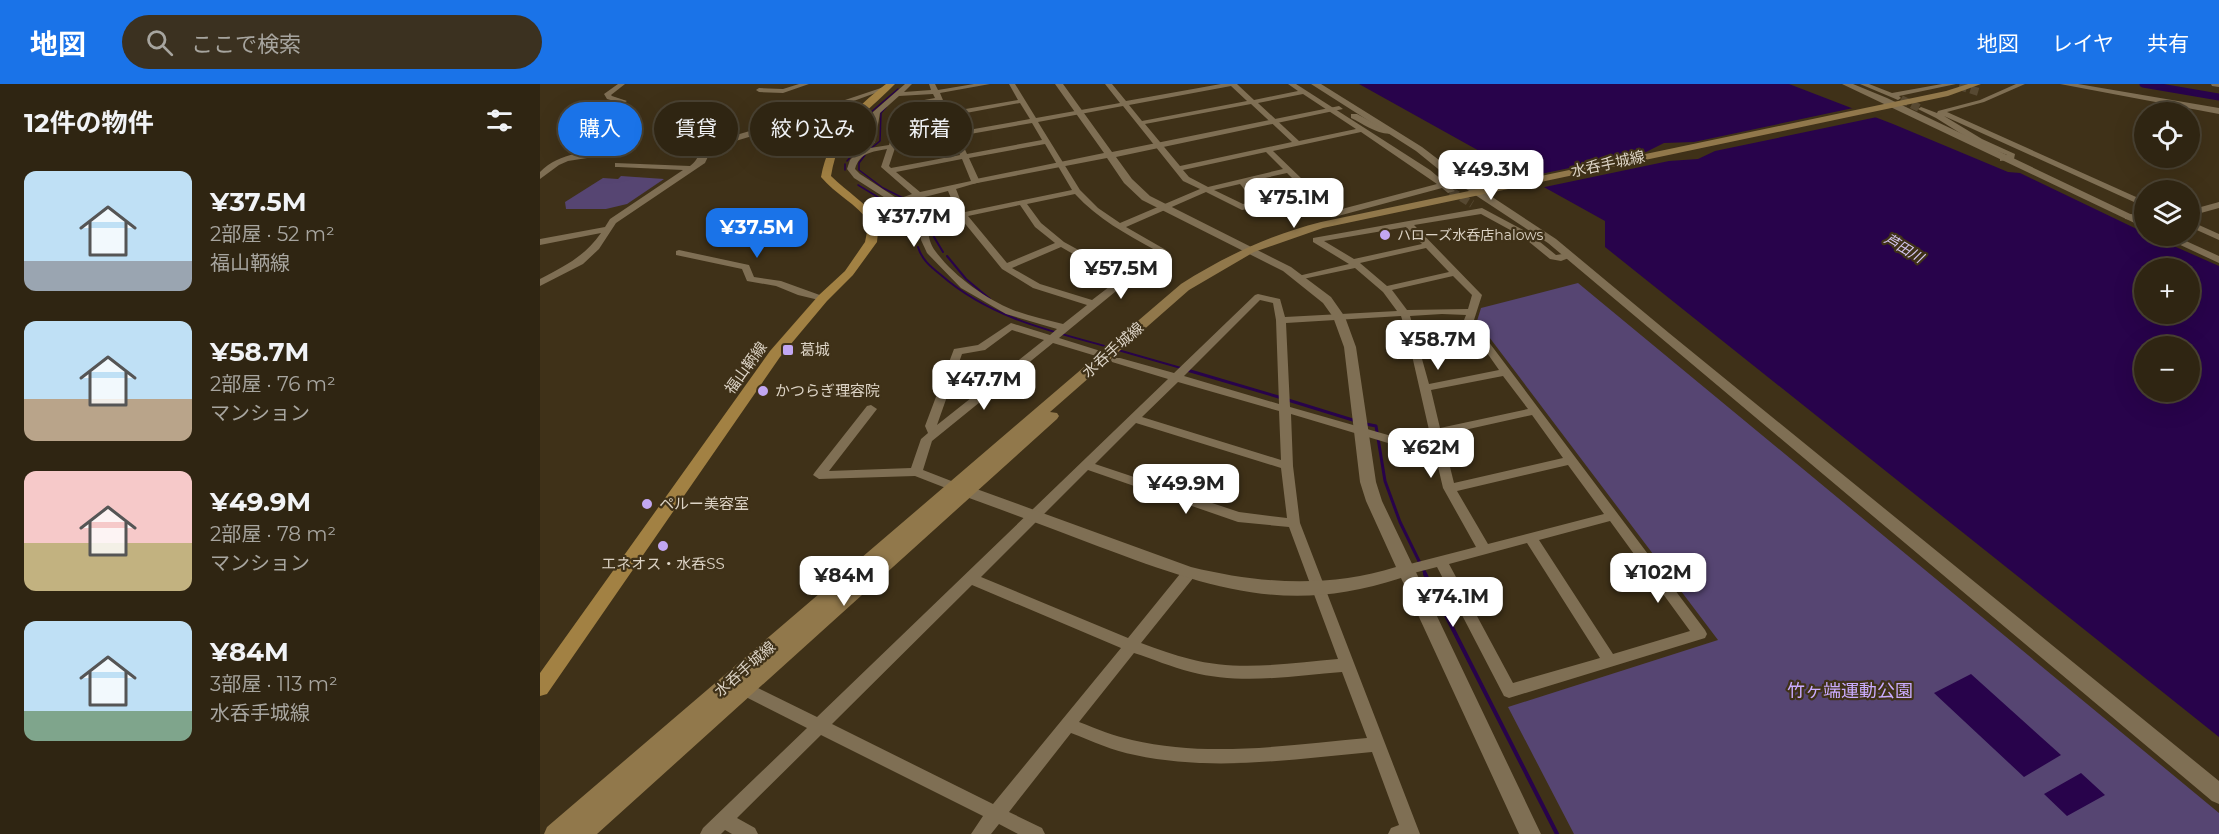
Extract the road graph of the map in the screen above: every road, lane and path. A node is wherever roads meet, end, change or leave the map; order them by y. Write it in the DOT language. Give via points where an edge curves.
graph roads {
  1 [pos="622,84"];
  2 [pos="807,84"];
  3 [pos="909,84"];
  4 [pos="932,84"];
  5 [pos="987,84"];
  6 [pos="1012,84"];
  7 [pos="1059,84"];
  8 [pos="1109,84"];
  9 [pos="1232,84"];
  10 [pos="1291,84"];
  11 [pos="1846,84"];
  12 [pos="1863,84"];
  13 [pos="1880,84"];
  14 [pos="1915,84"];
  15 [pos="1977,84"];
  16 [pos="1987,84"];
  17 [pos="2022,84"];
  18 [pos="2064,84"];
  19 [pos="2121,84"];
  20 [pos="1955,85"];
  21 [pos="1310,87"];
  22 [pos="891,89"];
  23 [pos="759,90"];
  24 [pos="1982,93"];
  25 [pos="937,96"];
  26 [pos="1990,96"];
  27 [pos="1022,101"];
  28 [pos="1894,101"];
  29 [pos="621,102"];
  30 [pos="917,102"];
  31 [pos="940,102"];
  32 [pos="1252,102"];
  33 [pos="2166,102"];
  34 [pos="2169,102"];
  35 [pos="1124,104"];
  36 [pos="2200,108"];
  37 [pos="972,109"];
  38 [pos="1921,109"];
  39 [pos="1336,110"];
  40 [pos="2219,111"];
  41 [pos="1079,112"];
  42 [pos="1937,112"];
  43 [pos="2200,113"];
  44 [pos="1034,120"];
  45 [pos="2219,120"];
  46 [pos="1275,122"];
  47 [pos="1140,123"];
  48 [pos="1362,130"];
  49 [pos="972,131"];
  50 [pos="1393,132"];
  51 [pos="1047,141"];
  52 [pos="1297,143"];
  53 [pos="1157,146"];
  54 [pos="1267,149"];
  55 [pos="1110,155"];
  56 [pos="580,156"];
  57 [pos="889,156"];
  58 [pos="964,157"];
  59 [pos="2003,159"];
  60 [pos="618,165"];
  61 [pos="1061,165"];
  62 [pos="690,168"];
  63 [pos="1177,169"];
  64 [pos="1288,170"];
  65 [pos="889,171"];
  66 [pos="540,177"];
  67 [pos="1242,181"];
  68 [pos="976,182"];
  69 [pos="1303,184"];
  70 [pos="1442,185"];
  71 [pos="951,187"];
  72 [pos="1204,189"];
  73 [pos="1077,191"];
  74 [pos="1452,191"];
  75 [pos="1311,193"];
  76 [pos="918,195"];
  77 [pos="1485,197"];
  78 [pos="2134,199"];
  79 [pos="1272,202"];
  80 [pos="892,203"];
  81 [pos="1022,203"];
  82 [pos="2219,205"];
  83 [pos="1326,207"];
  84 [pos="1162,208"];
  85 [pos="2200,210"];
  86 [pos="867,211"];
  87 [pos="962,215"];
  88 [pos="2128,217"];
  89 [pos="2134,217"];
  90 [pos="2134,220"];
  91 [pos="1407,223"];
  92 [pos="1119,227"];
  93 [pos="2200,228"];
  94 [pos="607,229"];
  95 [pos="2219,237"];
  96 [pos="540,242"];
  97 [pos="1060,244"];
  98 [pos="1428,244"];
  99 [pos="2189,246"];
  100 [pos="1253,251"];
  101 [pos="679,253"];
  102 [pos="2219,260"];
  103 [pos="1355,264"];
  104 [pos="1005,267"];
  105 [pos="1455,273"];
  106 [pos="1301,278"];
  107 [pos="1124,279"];
  108 [pos="540,283"];
  109 [pos="1385,289"];
  110 [pos="824,298"];
  111 [pos="1094,304"];
  112 [pos="1469,312"];
  113 [pos="1405,314"];
  114 [pos="1339,317"];
  115 [pos="1281,321"];
  116 [pos="1058,333"];
  117 [pos="1117,353"];
  118 [pos="1180,372"];
  119 [pos="1506,372"];
  120 [pos="1425,388"];
  121 [pos="1285,402"];
  122 [pos="871,409"];
  123 [pos="1535,411"];
  124 [pos="1133,418"];
  125 [pos="1362,427"];
  126 [pos="933,432"];
  127 [pos="1436,433"];
  128 [pos="1571,460"];
  129 [pos="1086,465"];
  130 [pos="1287,466"];
  131 [pos="916,472"];
  132 [pos="1449,488"];
  133 [pos="961,489"];
  134 [pos="1613,516"];
  135 [pos="1033,517"];
  136 [pos="1294,523"];
  137 [pos="1531,538"];
  138 [pos="1485,550"];
  139 [pos="1436,563"];
  140 [pos="1411,569"];
  141 [pos="1189,573"];
  142 [pos="971,579"];
  143 [pos="1320,590"];
  144 [pos="1132,646"];
  145 [pos="1610,661"];
  146 [pos="1347,664"];
  147 [pos="540,688"];
  148 [pos="745,689"];
  149 [pos="1069,725"];
  150 [pos="819,726"];
  151 [pos="1377,744"];
  152 [pos="2219,794"];
  153 [pos="995,815"];
  154 [pos="724,820"];
  155 [pos="555,834"];
  156 [pos="581,834"];
  157 [pos="710,834"];
  158 [pos="749,834"];
  159 [pos="980,834"];
  160 [pos="1036,834"];
  161 [pos="1406,834"];
  162 [pos="1530,834"];
  1 -- 29 [label="street" via="608,94 609,98 624,100"];
  2 -- 23 [label="street" via="783,91"];
  3 -- 22 [label="street"];
  4 -- 25 [label="street"];
  5 -- 25 [label="street"];
  6 -- 27 [label="street"];
  7 -- 41 [label="street"];
  8 -- 35 [label="street"];
  9 -- 32 [label="street"];
  9 -- 35 [label="street"];
  10 -- 21 [label="street"];
  11 -- 28 [label="street"];
  12 -- 28 [label="street"];
  13 -- 28 [label="street"];
  14 -- 28 [label="street"];
  15 -- 28 [label="main road, 水呑手城線"];
  16 -- 28 [label="main road, 水呑手城線" via="1954,96"];
  17 -- 26 [label="street"];
  18 -- 33 [label="street"];
  19 -- 34 [label="street"];
  20 -- 28 [label="street"];
  21 -- 32 [label="street"];
  21 -- 39 [label="street"];
  21 -- 50 [label="street"];
  22 -- 25 [label="street"];
  22 -- 62 [label="street" via="709,146 704,159"];
  22 -- 80 [label="street" via="877,112 871,142 851,169"];
  22 -- 86 [label="main road" via="851,116 827,166 826,177"];
  24 -- 26 [label="street"];
  25 -- 30 [label="street"];
  25 -- 31 [label="street"];
  26 -- 42 [label="street"];
  27 -- 37 [label="street"];
  27 -- 44 [label="street"];
  28 -- 59 [label="street"];
  28 -- 77 [label="main road, 水呑手城線"];
  32 -- 46 [label="street"];
  32 -- 47 [label="street"];
  35 -- 41 [label="street"];
  35 -- 47 [label="street"];
  36 -- 40 [label="street"];
  38 -- 42 [label="street"];
  39 -- 46 [label="street"];
  39 -- 48 [label="street"];
  39 -- 50 [label="street"];
  41 -- 44 [label="street"];
  41 -- 55 [label="street"];
  42 -- 59 [label="street" via="1979,141 2011,154"];
  42 -- 78 [label="street"];
  43 -- 45 [label="street"];
  44 -- 49 [label="street"];
  44 -- 51 [label="street"];
  46 -- 52 [label="street"];
  46 -- 53 [label="street"];
  47 -- 53 [label="street"];
  48 -- 52 [label="street"];
  48 -- 70 [label="street"];
  50 -- 77 [label="street"];
  51 -- 58 [label="street"];
  51 -- 61 [label="street"];
  52 -- 54 [label="street"];
  53 -- 55 [label="street"];
  53 -- 63 [label="street"];
  54 -- 63 [label="street"];
  54 -- 64 [label="street"];
  55 -- 61 [label="street"];
  55 -- 84 [label="street" via="1137,190"];
  56 -- 66 [label="street" via="566,158"];
  57 -- 65 [label="street" via="885,167"];
  58 -- 65 [label="street"];
  58 -- 68 [label="street"];
  59 -- 88 [label="street"];
  60 -- 62 [label="street"];
  61 -- 68 [label="street"];
  61 -- 73 [label="street"];
  62 -- 94 [label="street" via="626,211"];
  63 -- 72 [label="street"];
  64 -- 67 [label="street"];
  64 -- 69 [label="street"];
  65 -- 76 [label="street"];
  67 -- 69 [label="street" via="1252,193 1261,194"];
  67 -- 72 [label="street"];
  68 -- 71 [label="street"];
  69 -- 75 [label="street"];
  70 -- 74 [label="street"];
  70 -- 83 [label="street" via="1338,213"];
  71 -- 76 [label="street"];
  71 -- 87 [label="street"];
  72 -- 79 [label="street" via="1242,207"];
  72 -- 84 [label="street"];
  73 -- 81 [label="street"];
  73 -- 92 [label="street" via="1090,207"];
  75 -- 79 [label="street"];
  75 -- 83 [label="street"];
  76 -- 80 [label="street"];
  77 -- 91 [label="street"];
  77 -- 100 [label="main road, 水呑手城線" via="1329,230"];
  77 -- 152 [label="street" via="1552,241"];
  79 -- 83 [label="street" via="1285,215 1294,216"];
  80 -- 86 [label="street"];
  80 -- 116 [label="street" via="918,211 924,217 925,240 932,254 964,286 1009,312"];
  81 -- 87 [label="street"];
  81 -- 97 [label="street" via="1038,225"];
  82 -- 85 [label="street"];
  84 -- 92 [label="street"];
  84 -- 100 [label="street"];
  86 -- 110 [label="main road, 福山鞆線" via="874,222 871,242 849,273"];
  87 -- 104 [label="street"];
  88 -- 89 [label="street"];
  88 -- 90 [label="street"];
  91 -- 98 [label="street"];
  91 -- 103 [label="street" via="1316,240"];
  92 -- 107 [label="street" via="1161,250"];
  93 -- 95 [label="street"];
  94 -- 96 [label="street"];
  94 -- 108 [label="street" via="586,257"];
  97 -- 104 [label="street"];
  97 -- 107 [label="street"];
  98 -- 103 [label="street"];
  98 -- 105 [label="street"];
  99 -- 102 [label="street"];
  100 -- 106 [label="street"];
  100 -- 117 [label="main road, 水呑手城線" via="1197,288"];
  101 -- 110 [label="street" via="746,267 750,279 778,283"];
  103 -- 106 [label="street"];
  103 -- 109 [label="street"];
  104 -- 111 [label="street" via="1050,291"];
  105 -- 109 [label="street"];
  105 -- 112 [label="street" via="1476,295"];
  106 -- 114 [label="street" via="1327,300"];
  107 -- 111 [label="street"];
  109 -- 113 [label="street"];
  110 -- 147 [label="main road, 福山鞆線" via="775,354"];
  111 -- 116 [label="street"];
  112 -- 113 [label="street"];
  112 -- 119 [label="street" via="1469,320"];
  113 -- 114 [label="street"];
  113 -- 120 [label="street"];
  114 -- 115 [label="street"];
  114 -- 125 [label="street" via="1350,347"];
  115 -- 118 [label="street" via="1277,301 1258,297"];
  115 -- 121 [label="street"];
  116 -- 117 [label="street"];
  116 -- 126 [label="street"];
  116 -- 126 [label="street" via="1011,326 981,348 958,351 931,426"];
  117 -- 118 [label="street"];
  117 -- 133 [label="main road, 水呑手城線"];
  118 -- 121 [label="street"];
  118 -- 124 [label="street"];
  119 -- 120 [label="street"];
  119 -- 123 [label="street"];
  120 -- 127 [label="street"];
  121 -- 125 [label="street"];
  121 -- 130 [label="street"];
  122 -- 131 [label="street" via="819,475"];
  123 -- 127 [label="street"];
  123 -- 128 [label="street"];
  124 -- 129 [label="street"];
  124 -- 130 [label="street"];
  125 -- 127 [label="street" via="1384,438"];
  125 -- 140 [label="street" via="1374,501"];
  126 -- 131 [label="street"];
  127 -- 132 [label="street"];
  128 -- 132 [label="street"];
  128 -- 134 [label="street"];
  129 -- 135 [label="street"];
  129 -- 136 [label="street" via="1238,517"];
  130 -- 136 [label="street"];
  131 -- 133 [label="street"];
  132 -- 138 [label="street"];
  133 -- 135 [label="street"];
  133 -- 148 [label="main road, 水呑手城線"];
  133 -- 155 [label="main road, 水呑手城線"];
  134 -- 137 [label="street"];
  134 -- 145 [label="street" via="1700,634"];
  135 -- 141 [label="street"];
  135 -- 142 [label="street"];
  136 -- 143 [label="street"];
  137 -- 138 [label="street"];
  137 -- 145 [label="street"];
  138 -- 139 [label="street"];
  139 -- 140 [label="street"];
  139 -- 145 [label="street" via="1509,691"];
  140 -- 143 [label="street"];
  140 -- 162 [label="street"];
  141 -- 143 [label="street" via="1270,589"];
  141 -- 144 [label="street"];
  142 -- 144 [label="street"];
  142 -- 150 [label="street"];
  143 -- 146 [label="street"];
  144 -- 146 [label="street" via="1191,666 1223,671 1261,672"];
  144 -- 149 [label="street"];
  146 -- 151 [label="street"];
  148 -- 150 [label="street"];
  148 -- 156 [label="main road, 水呑手城線"];
  149 -- 151 [label="street" via="1133,748 1189,756 1224,758"];
  149 -- 153 [label="street"];
  150 -- 153 [label="street"];
  150 -- 154 [label="street"];
  151 -- 161 [label="street"];
  153 -- 159 [label="street"];
  153 -- 160 [label="street"];
  154 -- 157 [label="street"];
  154 -- 158 [label="street"];
}
